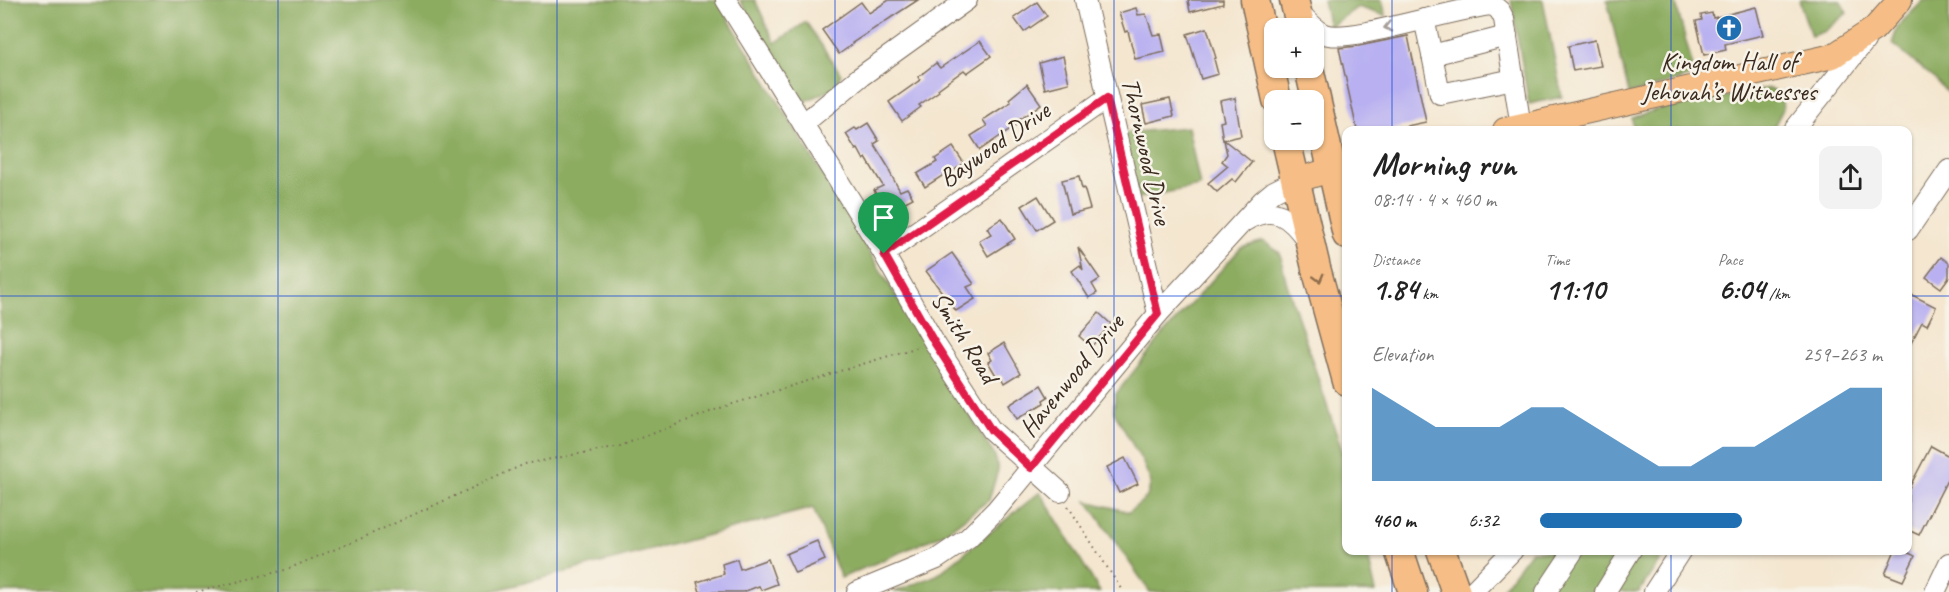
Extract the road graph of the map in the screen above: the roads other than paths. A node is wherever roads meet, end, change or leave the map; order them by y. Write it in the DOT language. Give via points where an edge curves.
graph roads {
  1 [pos="726,0"];
  2 [pos="967,0"];
  3 [pos="1085,0"];
  4 [pos="1255,0"];
  5 [pos="1900,0"];
  6 [pos="1297,13"];
  7 [pos="1424,19"];
  8 [pos="1874,29"];
  9 [pos="1508,36"];
  10 [pos="1432,55"];
  11 [pos="1811,62"];
  12 [pos="1312,78"];
  13 [pos="1514,79"];
  14 [pos="1275,90"];
  15 [pos="1107,98"];
  16 [pos="803,124"];
  17 [pos="1798,124"];
  18 [pos="1513,126"];
  19 [pos="1526,126"];
  20 [pos="1288,150"];
  21 [pos="1339,167"];
  22 [pos="1949,170"];
  23 [pos="1294,181"];
  24 [pos="1342,192"];
  25 [pos="1243,222"];
  26 [pos="1912,224"];
  27 [pos="1312,248"];
  28 [pos="884,254"];
  29 [pos="1158,314"];
  30 [pos="1342,362"];
  31 [pos="1031,468"];
  32 [pos="1060,492"];
  33 [pos="1401,555"];
  34 [pos="1443,555"];
  35 [pos="1508,555"];
  36 [pos="1571,555"];
  37 [pos="1628,555"];
  38 [pos="1678,555"];
  39 [pos="1949,563"];
  40 [pos="857,592"];
  41 [pos="1413,592"];
  42 [pos="1456,592"];
  43 [pos="1472,592"];
  44 [pos="1546,592"];
  45 [pos="1605,592"];
  46 [pos="1654,592"];
  47 [pos="1935,592"];
  1 -- 16 [label="street, Smith Road"];
  2 -- 16 [label="street" via="860,77"];
  3 -- 15 [label="street, Thornwood Drive"];
  4 -- 14 [label="highway"];
  5 -- 8 [label="main road"];
  7 -- 6 [label="street, one-way" via="1333,36 1324,34"];
  7 -- 9 [label="street" via="1493,5 1504,19"];
  7 -- 10 [label="street"];
  8 -- 11 [label="main road" via="1833,56"];
  8 -- 17 [label="street"];
  9 -- 10 [label="street"];
  9 -- 13 [label="street"];
  10 -- 13 [label="street" via="1440,94"];
  11 -- 17 [label="street" via="1819,75 1818,86"];
  11 -- 19 [label="main road"];
  12 -- 21 [label="highway"];
  13 -- 18 [label="street"];
  15 -- 28 [label="street, Baywood Drive"];
  15 -- 29 [label="street, Thornwood Drive"];
  16 -- 28 [label="street, Smith Road"];
  20 -- 23 [label="highway"];
  21 -- 23 [label="main road, Havenwood Drive"];
  21 -- 24 [label="highway"];
  22 -- 26 [label="street"];
  23 -- 25 [label="street, Havenwood Drive" via="1262,201"];
  23 -- 27 [label="highway"];
  25 -- 27 [label="street" via="1267,212 1283,215"];
  25 -- 29 [label="street, Havenwood Drive"];
  27 -- 30 [label="highway, one-way"];
  28 -- 31 [label="street, Smith Road" via="991,430"];
  29 -- 31 [label="street, Havenwood Drive"];
  31 -- 32 [label="street, Smith Road"];
  31 -- 40 [label="street, Havenwood Drive" via="968,538 937,560"];
  33 -- 41 [label="highway"];
  34 -- 42 [label="highway"];
  35 -- 43 [label="street"];
  36 -- 44 [label="street"];
  37 -- 45 [label="street"];
  38 -- 46 [label="street"];
  39 -- 47 [label="street"];
}
